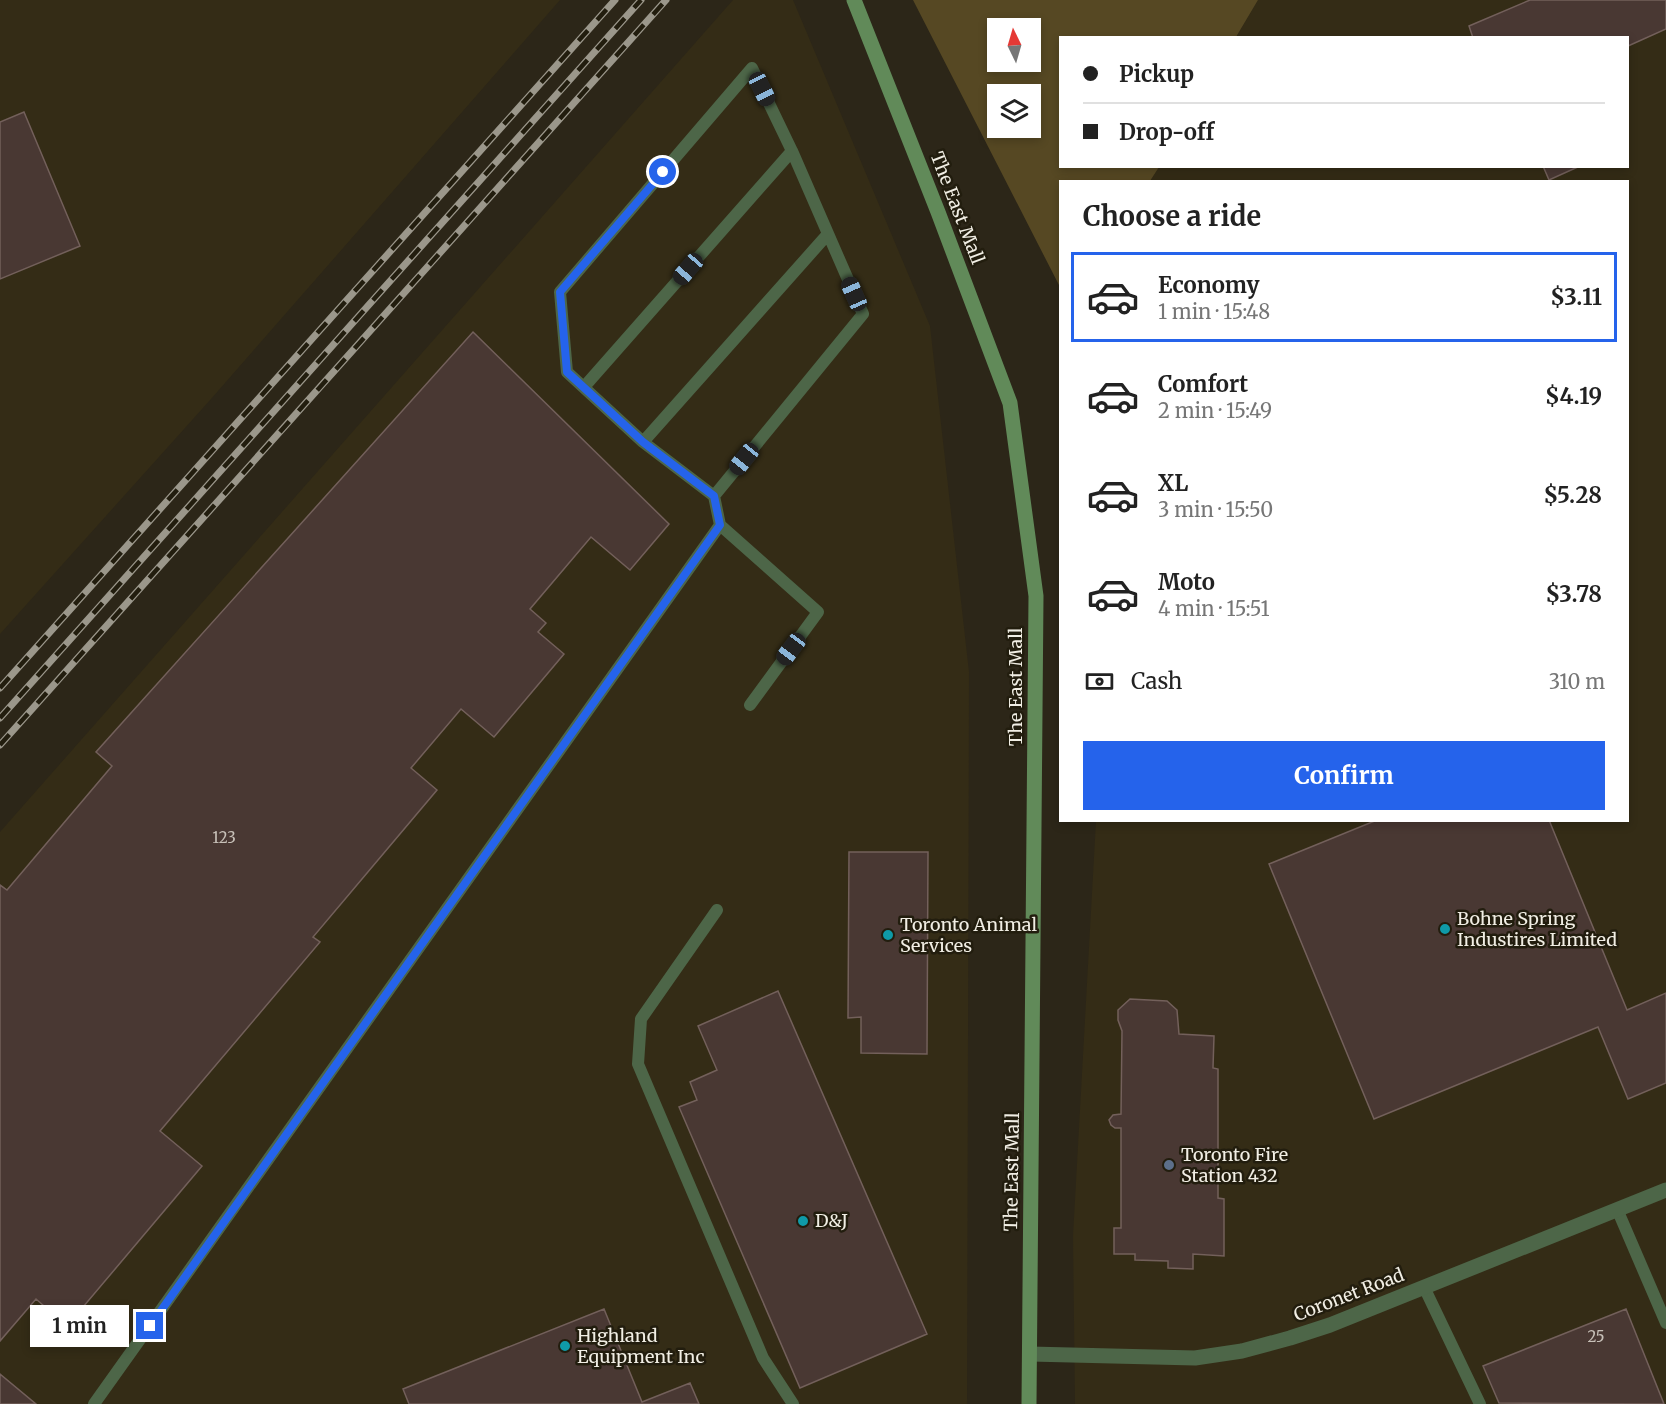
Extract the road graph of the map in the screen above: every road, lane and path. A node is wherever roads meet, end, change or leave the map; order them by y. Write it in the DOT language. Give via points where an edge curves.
graph roads {
  1 [pos="854,0"];
  2 [pos="792,151"];
  3 [pos="827,235"];
  4 [pos="584,387"];
  5 [pos="643,442"];
  6 [pos="714,496"];
  7 [pos="720,525"];
  8 [pos="750,705"];
  9 [pos="717,910"];
  10 [pos="1666,1190"];
  11 [pos="1617,1209"];
  12 [pos="1424,1287"];
  13 [pos="1666,1323"];
  14 [pos="1030,1354"];
  15 [pos="94,1404"];
  16 [pos="793,1404"];
  17 [pos="1029,1404"];
  18 [pos="1480,1404"];
  1 -- 14 [label="main road, The East Mall" via="1010,404 1036,596"];
  2 -- 3 [label="lane"];
  2 -- 4 [label="lane"];
  2 -- 4 [label="lane" via="752,69 560,292 567,372"];
  3 -- 5 [label="lane"];
  3 -- 6 [label="lane" via="862,314"];
  4 -- 5 [label="lane"];
  5 -- 6 [label="lane"];
  6 -- 7 [label="lane"];
  7 -- 8 [label="lane" via="818,612"];
  7 -- 15 [label="lane"];
  9 -- 16 [label="lane" via="641,1019 638,1064 762,1358"];
  10 -- 11 [label="street, Coronet Road"];
  11 -- 12 [label="street, Coronet Road"];
  11 -- 13 [label="lane"];
  12 -- 14 [label="street, Coronet Road" via="1330,1325 1242,1351 1195,1358"];
  12 -- 18 [label="lane"];
  14 -- 17 [label="main road, The East Mall"];
}
